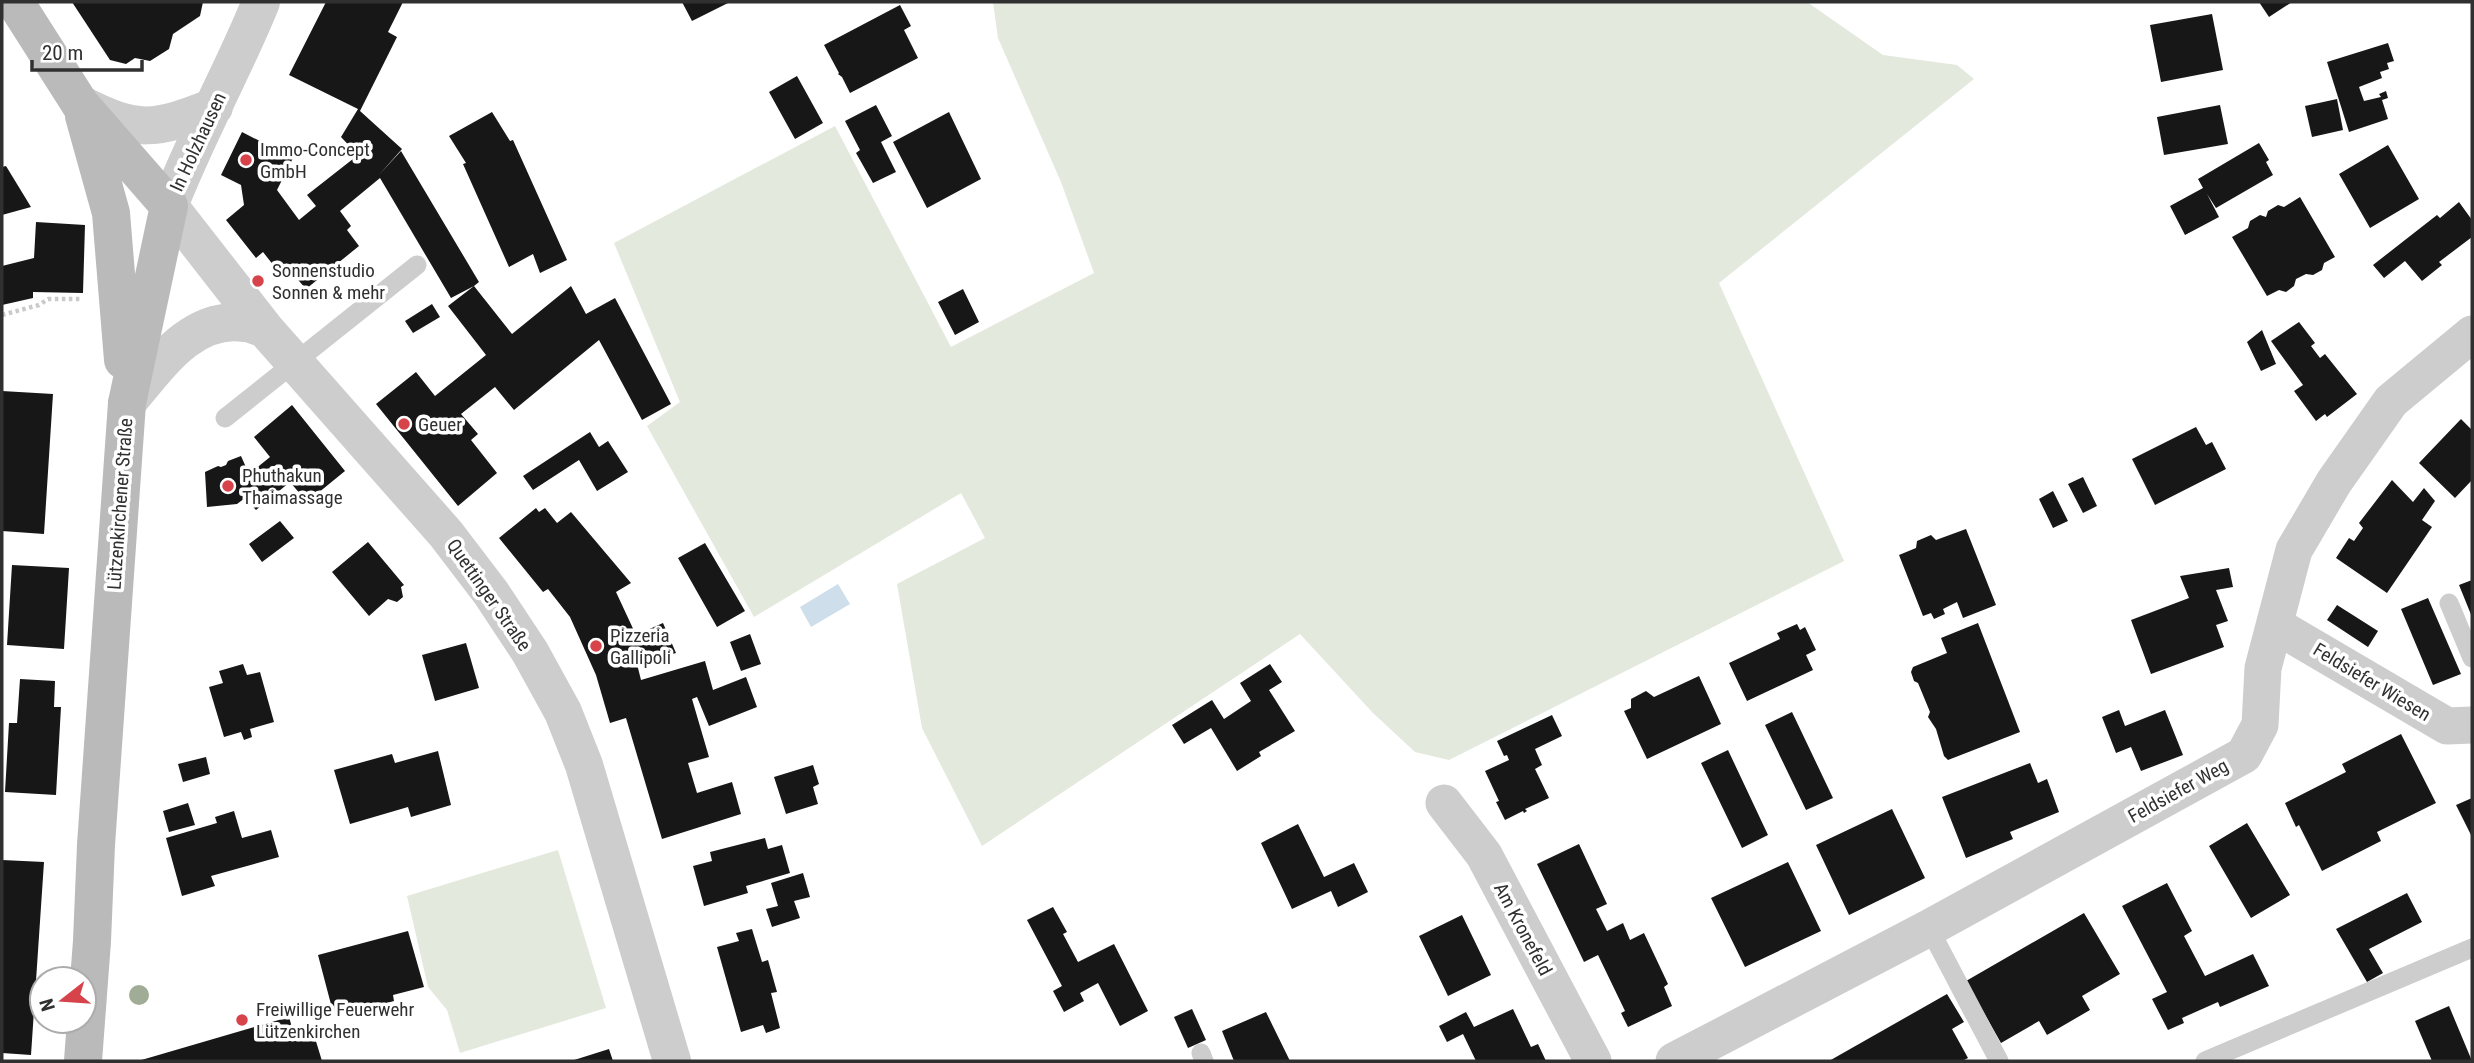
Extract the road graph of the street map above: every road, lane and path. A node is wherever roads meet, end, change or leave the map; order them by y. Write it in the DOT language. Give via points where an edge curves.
graph roads {
  1 [pos="16,2"];
  2 [pos="261,2"];
  3 [pos="80,104"];
  4 [pos="214,107"];
  5 [pos="169,206"];
  6 [pos="417,265"];
  7 [pos="117,298"];
  8 [pos="2,315"];
  9 [pos="265,329"];
  10 [pos="2472,334"];
  11 [pos="295,362"];
  12 [pos="127,403"];
  13 [pos="225,418"];
  14 [pos="2449,603"];
  15 [pos="2275,625"];
  16 [pos="2472,658"];
  17 [pos="2472,724"];
  18 [pos="1444,803"];
  19 [pos="1929,928"];
  20 [pos="2472,948"];
  21 [pos="83,1061"];
  22 [pos="672,1061"];
  23 [pos="1593,1061"];
  24 [pos="1674,1061"];
  25 [pos="1999,1061"];
  26 [pos="2205,1061"];
  1 -- 3 [label="main road"];
  2 -- 4 [label="street, In Holzhausen"];
  3 -- 4 [label="street" via="105,117 152,126 177,122"];
  3 -- 5 [label="main road"];
  3 -- 7 [label="main road" via="111,213"];
  4 -- 5 [label="street, In Holzhausen"];
  5 -- 9 [label="street, Quettinger Straße"];
  5 -- 12 [label="main road, Lützenkirchener Straße"];
  6 -- 11 [label="lane"];
  7 -- 8 [label="path" via="48,299"];
  7 -- 12 [label="main road"];
  9 -- 11 [label="street, Quettinger Straße"];
  9 -- 12 [label="street" via="221,323 195,333 170,352"];
  10 -- 15 [label="street, Feldsiefer Weg" via="2391,401 2334,482 2294,550"];
  11 -- 13 [label="lane"];
  11 -- 22 [label="street, Quettinger Straße" via="446,534 530,652 563,712 584,765"];
  12 -- 21 [label="main road, Lützenkirchener Straße"];
  14 -- 16 [label="lane"];
  15 -- 17 [label="street, Feldsiefer Wiesen" via="2447,726"];
  15 -- 19 [label="street, Feldsiefer Weg" via="2263,668 2260,725 2244,755"];
  18 -- 23 [label="street, Am Kronefeld" via="1484,855"];
  19 -- 24 [label="street, Feldsiefer Weg"];
  19 -- 25 [label="lane"];
  20 -- 26 [label="lane"];
}
